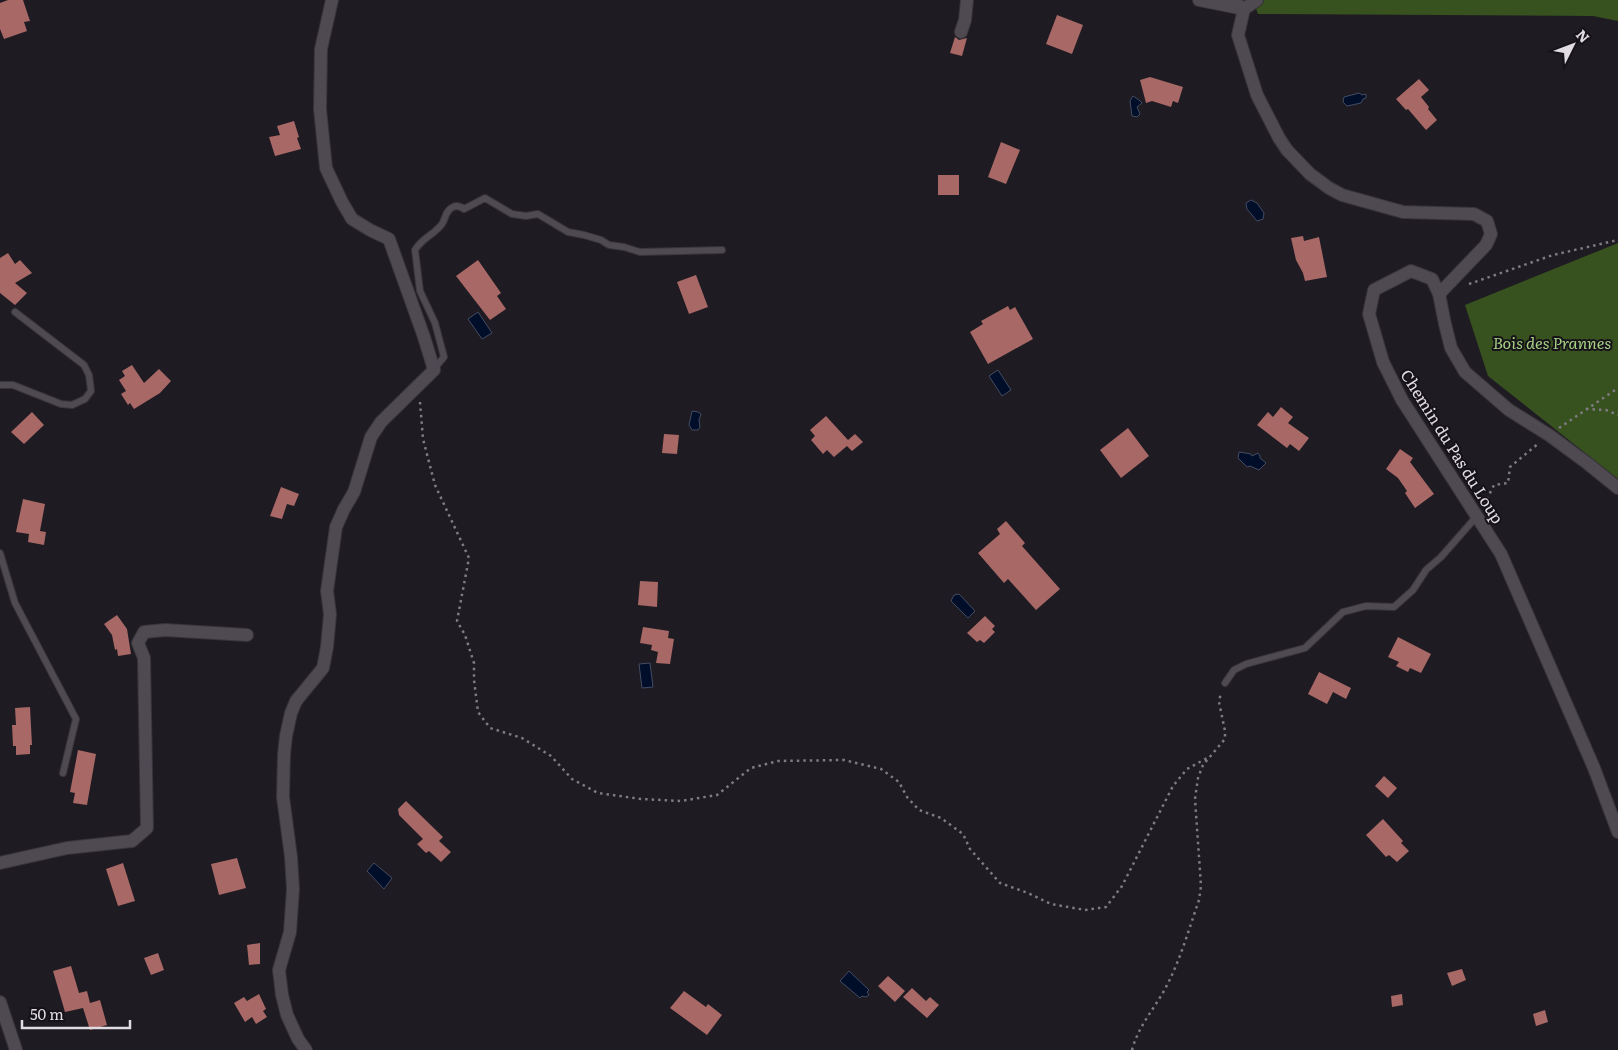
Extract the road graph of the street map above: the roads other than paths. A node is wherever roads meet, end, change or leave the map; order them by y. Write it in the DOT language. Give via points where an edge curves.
graph roads {
  1 [pos="332,0"];
  2 [pos="967,0"];
  3 [pos="1200,0"];
  4 [pos="1232,0"];
  5 [pos="1257,0"];
  6 [pos="1244,8"];
  7 [pos="961,32"];
  8 [pos="722,250"];
  9 [pos="1439,294"];
  10 [pos="14,312"];
  11 [pos="434,370"];
  12 [pos="0,385"];
  13 [pos="1618,488"];
  14 [pos="1478,516"];
  15 [pos="0,553"];
  16 [pos="247,635"];
  17 [pos="1225,683"];
  18 [pos="63,773"];
  19 [pos="1618,832"];
  20 [pos="0,863"];
  21 [pos="0,1002"];
  22 [pos="16,1050"];
  23 [pos="306,1050"];
  1 -- 11 [label="street" via="322,49 320,109 326,168 352,219 389,239"];
  2 -- 7 [label="street"];
  3 -- 6 [label="street"];
  4 -- 6 [label="street"];
  5 -- 6 [label="street"];
  6 -- 9 [label="street" via="1238,35 1257,95 1278,138 1310,174 1342,195 1403,212 1474,214 1486,221 1491,234 1486,245"];
  8 -- 11 [label="lane" via="640,252 568,232 538,214 512,214 485,198 464,209 454,206 447,211 441,225 415,250 420,291 435,324 444,357"];
  9 -- 13 [label="street, Chemin du Pas du Loup" via="1451,348 1465,372 1509,410 1549,435"];
  9 -- 14 [label="street, Chemin du Pas du Loup" via="1432,279 1411,271 1374,290 1369,314 1384,362 1402,400"];
  10 -- 12 [label="lane" via="84,365 91,391 85,399 72,405 61,404 13,385"];
  11 -- 23 [label="street" via="381,422 371,437 354,492 336,527 327,591 330,614 328,648 323,668 296,701 286,736 283,797 293,889 290,932 279,970 287,1015"];
  14 -- 17 [label="lane" via="1394,607 1366,606 1343,612 1304,648 1246,664 1234,670"];
  14 -- 19 [label="street, Chemin du Pas du Loup" via="1501,554 1594,768"];
  15 -- 18 [label="lane" via="15,603 76,719"];
  16 -- 20 [label="street" via="164,630 144,632 138,643 144,658 148,828 132,841 68,848"];
  21 -- 22 [label="street"];
}
